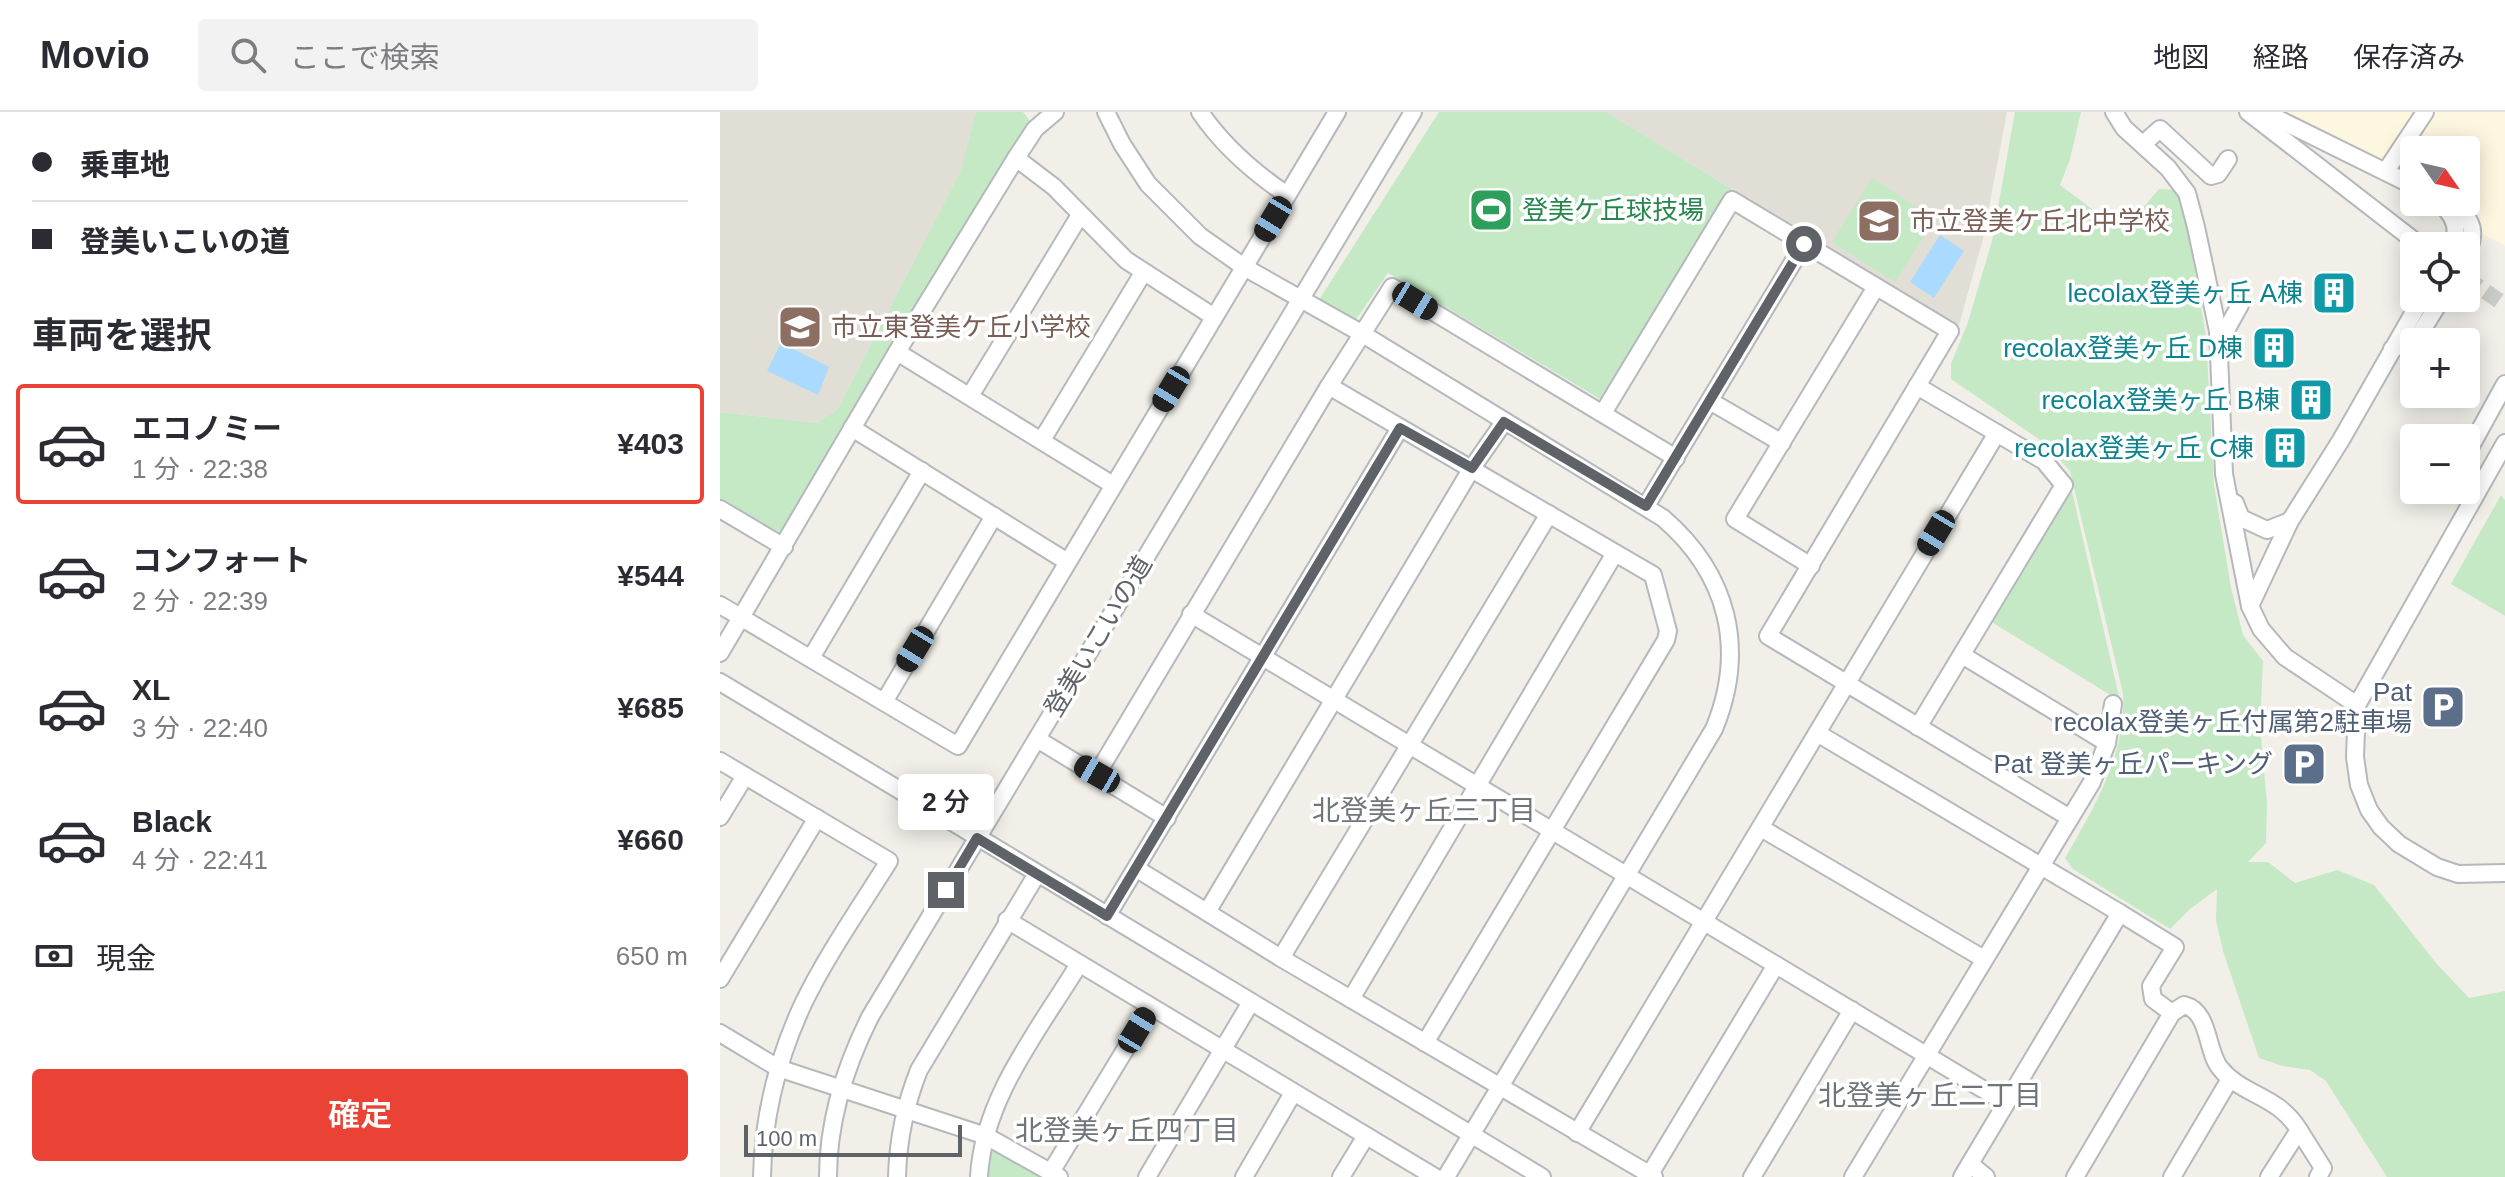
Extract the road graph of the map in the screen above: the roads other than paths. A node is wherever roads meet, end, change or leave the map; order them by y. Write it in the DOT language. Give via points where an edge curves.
graph roads {
  1 [pos="1055,112"];
  2 [pos="1106,112"];
  3 [pos="1200,112"];
  4 [pos="1413,112"];
  5 [pos="2114,112"];
  6 [pos="2248,112"];
  7 [pos="2264,112"];
  8 [pos="2423,112"];
  9 [pos="1332,114"];
  10 [pos="2143,144"];
  11 [pos="1016,158"];
  12 [pos="2228,159"];
  13 [pos="2390,164"];
  14 [pos="2400,173"];
  15 [pos="1287,195"];
  16 [pos="1080,215"];
  17 [pos="2403,232"];
  18 [pos="1804,244"];
  19 [pos="1244,267"];
  20 [pos="1143,273"];
  21 [pos="1876,287"];
  22 [pos="1300,299"];
  23 [pos="2240,305"];
  24 [pos="2414,312"];
  25 [pos="2433,312"];
  26 [pos="1214,317"];
  27 [pos="1361,333"];
  28 [pos="2219,343"];
  29 [pos="2392,349"];
  30 [pos="897,352"];
  31 [pos="2220,372"];
  32 [pos="2237,378"];
  33 [pos="2505,384"];
  34 [pos="1329,386"];
  35 [pos="1917,386"];
  36 [pos="970,396"];
  37 [pos="1710,401"];
  38 [pos="1603,413"];
  39 [pos="1504,422"];
  40 [pos="852,428"];
  41 [pos="1400,428"];
  42 [pos="2480,430"];
  43 [pos="1997,433"];
  44 [pos="1042,440"];
  45 [pos="1782,443"];
  46 [pos="2505,443"];
  47 [pos="1676,458"];
  48 [pos="1472,468"];
  49 [pos="922,471"];
  50 [pos="2224,474"];
  51 [pos="1113,485"];
  52 [pos="2480,487"];
  53 [pos="2470,504"];
  54 [pos="1646,506"];
  55 [pos="720,509"];
  56 [pos="1549,514"];
  57 [pos="994,516"];
  58 [pos="2290,521"];
  59 [pos="784,547"];
  60 [pos="1615,553"];
  61 [pos="1066,561"];
  62 [pos="1811,566"];
  63 [pos="720,605"];
  64 [pos="2250,606"];
  65 [pos="1191,614"];
  66 [pos="741,618"];
  67 [pos="720,653"];
  68 [pos="1962,655"];
  69 [pos="1263,656"];
  70 [pos="811,658"];
  71 [pos="720,682"];
  72 [pos="1846,684"];
  73 [pos="1336,700"];
  74 [pos="884,702"];
  75 [pos="2113,704"];
  76 [pos="2357,705"];
  77 [pos="1918,727"];
  78 [pos="1817,733"];
  79 [pos="1037,739"];
  80 [pos="2107,743"];
  81 [pos="1408,744"];
  82 [pos="720,761"];
  83 [pos="1097,774"];
  84 [pos="745,776"];
  85 [pos="1479,786"];
  86 [pos="720,817"];
  87 [pos="817,818"];
  88 [pos="1167,818"];
  89 [pos="2070,818"];
  90 [pos="1761,828"];
  91 [pos="1552,830"];
  92 [pos="977,838"];
  93 [pos="2040,865"];
  94 [pos="1137,869"];
  95 [pos="2505,873"];
  96 [pos="1037,874"];
  97 [pos="1628,875"];
  98 [pos="1207,912"];
  99 [pos="2120,913"];
  100 [pos="1107,916"];
  101 [pos="1007,920"];
  102 [pos="1705,922"];
  103 [pos="1281,958"];
  104 [pos="1984,959"];
  105 [pos="1079,964"];
  106 [pos="1776,965"];
  107 [pos="720,979"];
  108 [pos="1351,999"];
  109 [pos="1251,1002"];
  110 [pos="1151,1007"];
  111 [pos="1852,1010"];
  112 [pos="2172,1013"];
  113 [pos="720,1033"];
  114 [pos="1425,1043"];
  115 [pos="1223,1049"];
  116 [pos="1927,1054"];
  117 [pos="778,1068"];
  118 [pos="2230,1079"];
  119 [pos="1500,1087"];
  120 [pos="841,1091"];
  121 [pos="1293,1093"];
  122 [pos="2006,1103"];
  123 [pos="906,1110"];
  124 [pos="2299,1130"];
  125 [pos="1577,1133"];
  126 [pos="1471,1134"];
  127 [pos="986,1136"];
  128 [pos="1366,1136"];
  129 [pos="1515,1170"];
  130 [pos="1966,1171"];
  131 [pos="1055,1175"];
  132 [pos="1652,1176"];
  133 [pos="762,1177"];
  134 [pos="828,1177"];
  135 [pos="897,1177"];
  136 [pos="979,1177"];
  137 [pos="1147,1177"];
  138 [pos="1244,1177"];
  139 [pos="1341,1177"];
  140 [pos="1435,1177"];
  141 [pos="1446,1177"];
  142 [pos="1542,1177"];
  143 [pos="1752,1177"];
  144 [pos="1853,1177"];
  145 [pos="1986,1177"];
  146 [pos="2075,1177"];
  147 [pos="2172,1177"];
  148 [pos="2269,1177"];
  149 [pos="2318,1177"];
  1 -- 11 [label="street" via="1035,129"];
  2 -- 19 [label="street" via="1134,164 1164,202"];
  3 -- 15 [label="street" via="1236,155"];
  4 -- 22 [label="street, 登美いこいの道"];
  5 -- 10 [label="street"];
  6 -- 17 [label="street"];
  7 -- 13 [label="street"];
  8 -- 13 [label="street"];
  9 -- 15 [label="street"];
  10 -- 12 [label="street" via="2160,129 2211,176"];
  10 -- 28 [label="street" via="2187,193"];
  11 -- 16 [label="street"];
  11 -- 30 [label="street"];
  13 -- 14 [label="street"];
  15 -- 19 [label="street"];
  16 -- 20 [label="street"];
  16 -- 36 [label="street"];
  18 -- 21 [label="street"];
  18 -- 37 [label="street"];
  18 -- 38 [label="street" via="1732,200"];
  19 -- 22 [label="street"];
  19 -- 26 [label="street"];
  20 -- 26 [label="street"];
  20 -- 44 [label="street"];
  21 -- 35 [label="street" via="1950,331"];
  21 -- 45 [label="street"];
  22 -- 27 [label="street"];
  22 -- 79 [label="street, 登美いこいの道"];
  23 -- 28 [label="street"];
  24 -- 29 [label="street"];
  25 -- 29 [label="street" via="2416,340"];
  26 -- 51 [label="street"];
  27 -- 34 [label="street"];
  27 -- 38 [label="street" via="1392,287"];
  27 -- 39 [label="street"];
  28 -- 31 [label="street"];
  29 -- 58 [label="street"];
  30 -- 36 [label="street"];
  30 -- 40 [label="street"];
  31 -- 32 [label="street"];
  31 -- 50 [label="street" via="2229,423"];
  33 -- 42 [label="street"];
  34 -- 41 [label="street"];
  34 -- 65 [label="street"];
  35 -- 43 [label="street"];
  35 -- 62 [label="street"];
  36 -- 44 [label="street"];
  37 -- 45 [label="street"];
  37 -- 47 [label="street"];
  38 -- 47 [label="street"];
  39 -- 48 [label="street"];
  39 -- 54 [label="street"];
  40 -- 49 [label="street"];
  40 -- 59 [label="street"];
  41 -- 48 [label="street"];
  41 -- 69 [label="street"];
  43 -- 68 [label="street" via="2044,461 2064,485"];
  43 -- 72 [label="street"];
  44 -- 51 [label="street"];
  45 -- 62 [label="street" via="1735,519"];
  46 -- 52 [label="street"];
  47 -- 54 [label="street"];
  48 -- 56 [label="street"];
  48 -- 73 [label="street"];
  49 -- 57 [label="street"];
  49 -- 70 [label="street"];
  50 -- 58 [label="street" via="2241,518 2267,530"];
  50 -- 64 [label="street"];
  51 -- 61 [label="street"];
  53 -- 76 [label="street"];
  54 -- 97 [label="street" via="1678,531 1703,562 1724,608 1730,656 1726,694 1714,729"];
  55 -- 59 [label="street"];
  56 -- 60 [label="street"];
  56 -- 81 [label="street"];
  57 -- 61 [label="street"];
  57 -- 74 [label="street"];
  58 -- 64 [label="street"];
  59 -- 66 [label="street"];
  60 -- 85 [label="street"];
  60 -- 91 [label="street" via="1653,575 1666,640"];
  61 -- 74 [label="street" via="958,746"];
  62 -- 72 [label="street" via="1768,636"];
  63 -- 66 [label="street"];
  64 -- 76 [label="street" via="2285,657"];
  65 -- 69 [label="street"];
  65 -- 83 [label="street"];
  66 -- 67 [label="street"];
  66 -- 70 [label="street"];
  68 -- 77 [label="street"];
  68 -- 80 [label="street"];
  69 -- 73 [label="street"];
  69 -- 88 [label="street"];
  70 -- 74 [label="street"];
  71 -- 92 [label="street"];
  72 -- 77 [label="street"];
  72 -- 78 [label="street"];
  73 -- 81 [label="street"];
  73 -- 98 [label="street"];
  75 -- 80 [label="street"];
  76 -- 95 [label="street" via="2359,785 2381,827 2437,867 2458,874"];
  77 -- 89 [label="street"];
  78 -- 90 [label="street"];
  78 -- 93 [label="street"];
  79 -- 83 [label="street"];
  79 -- 92 [label="street, 登美いこいの道"];
  80 -- 89 [label="street"];
  81 -- 85 [label="street"];
  81 -- 103 [label="street"];
  82 -- 84 [label="street"];
  83 -- 88 [label="street"];
  84 -- 86 [label="street"];
  84 -- 87 [label="street"];
  85 -- 91 [label="street"];
  85 -- 108 [label="street"];
  87 -- 107 [label="street"];
  87 -- 117 [label="street" via="889,861 803,1003"];
  88 -- 94 [label="street"];
  89 -- 93 [label="street"];
  90 -- 102 [label="street"];
  90 -- 104 [label="street"];
  91 -- 97 [label="street"];
  91 -- 114 [label="street"];
  92 -- 96 [label="street"];
  92 -- 120 [label="street, 登美いこいの道" via="870,1017"];
  93 -- 99 [label="street"];
  93 -- 104 [label="street"];
  94 -- 98 [label="street"];
  94 -- 100 [label="street"];
  96 -- 100 [label="street"];
  96 -- 101 [label="street"];
  97 -- 102 [label="street"];
  97 -- 119 [label="street"];
  98 -- 103 [label="street"];
  99 -- 112 [label="street" via="2175,947 2151,986 2153,999"];
  99 -- 122 [label="street"];
  100 -- 109 [label="street"];
  101 -- 105 [label="street"];
  101 -- 123 [label="street" via="932,1045"];
  102 -- 106 [label="street"];
  102 -- 125 [label="street"];
  103 -- 108 [label="street"];
  104 -- 116 [label="street"];
  105 -- 110 [label="street"];
  105 -- 127 [label="street" via="1001,1093"];
  106 -- 111 [label="street"];
  106 -- 132 [label="street"];
  108 -- 114 [label="street"];
  109 -- 115 [label="street"];
  109 -- 126 [label="street"];
  110 -- 115 [label="street"];
  110 -- 131 [label="street"];
  111 -- 116 [label="street"];
  111 -- 143 [label="street"];
  112 -- 118 [label="street" via="2184,1005 2194,1009 2216,1064"];
  112 -- 146 [label="street"];
  113 -- 117 [label="street"];
  114 -- 119 [label="street"];
  115 -- 121 [label="street"];
  115 -- 137 [label="street"];
  116 -- 122 [label="street"];
  116 -- 144 [label="street"];
  117 -- 120 [label="street"];
  117 -- 133 [label="street"];
  118 -- 124 [label="street" via="2287,1113"];
  118 -- 147 [label="street"];
  119 -- 125 [label="street"];
  119 -- 126 [label="street"];
  120 -- 123 [label="street"];
  120 -- 134 [label="street, 登美いこいの道"];
  121 -- 128 [label="street"];
  121 -- 138 [label="street"];
  122 -- 130 [label="street"];
  123 -- 127 [label="street"];
  123 -- 135 [label="street"];
  124 -- 148 [label="street"];
  124 -- 149 [label="street" via="2323,1168"];
  125 -- 132 [label="street"];
  126 -- 129 [label="street"];
  126 -- 141 [label="street"];
  127 -- 131 [label="street"];
  127 -- 136 [label="street"];
  128 -- 139 [label="street"];
  128 -- 140 [label="street"];
  129 -- 142 [label="street"];
  130 -- 145 [label="street"];
}
